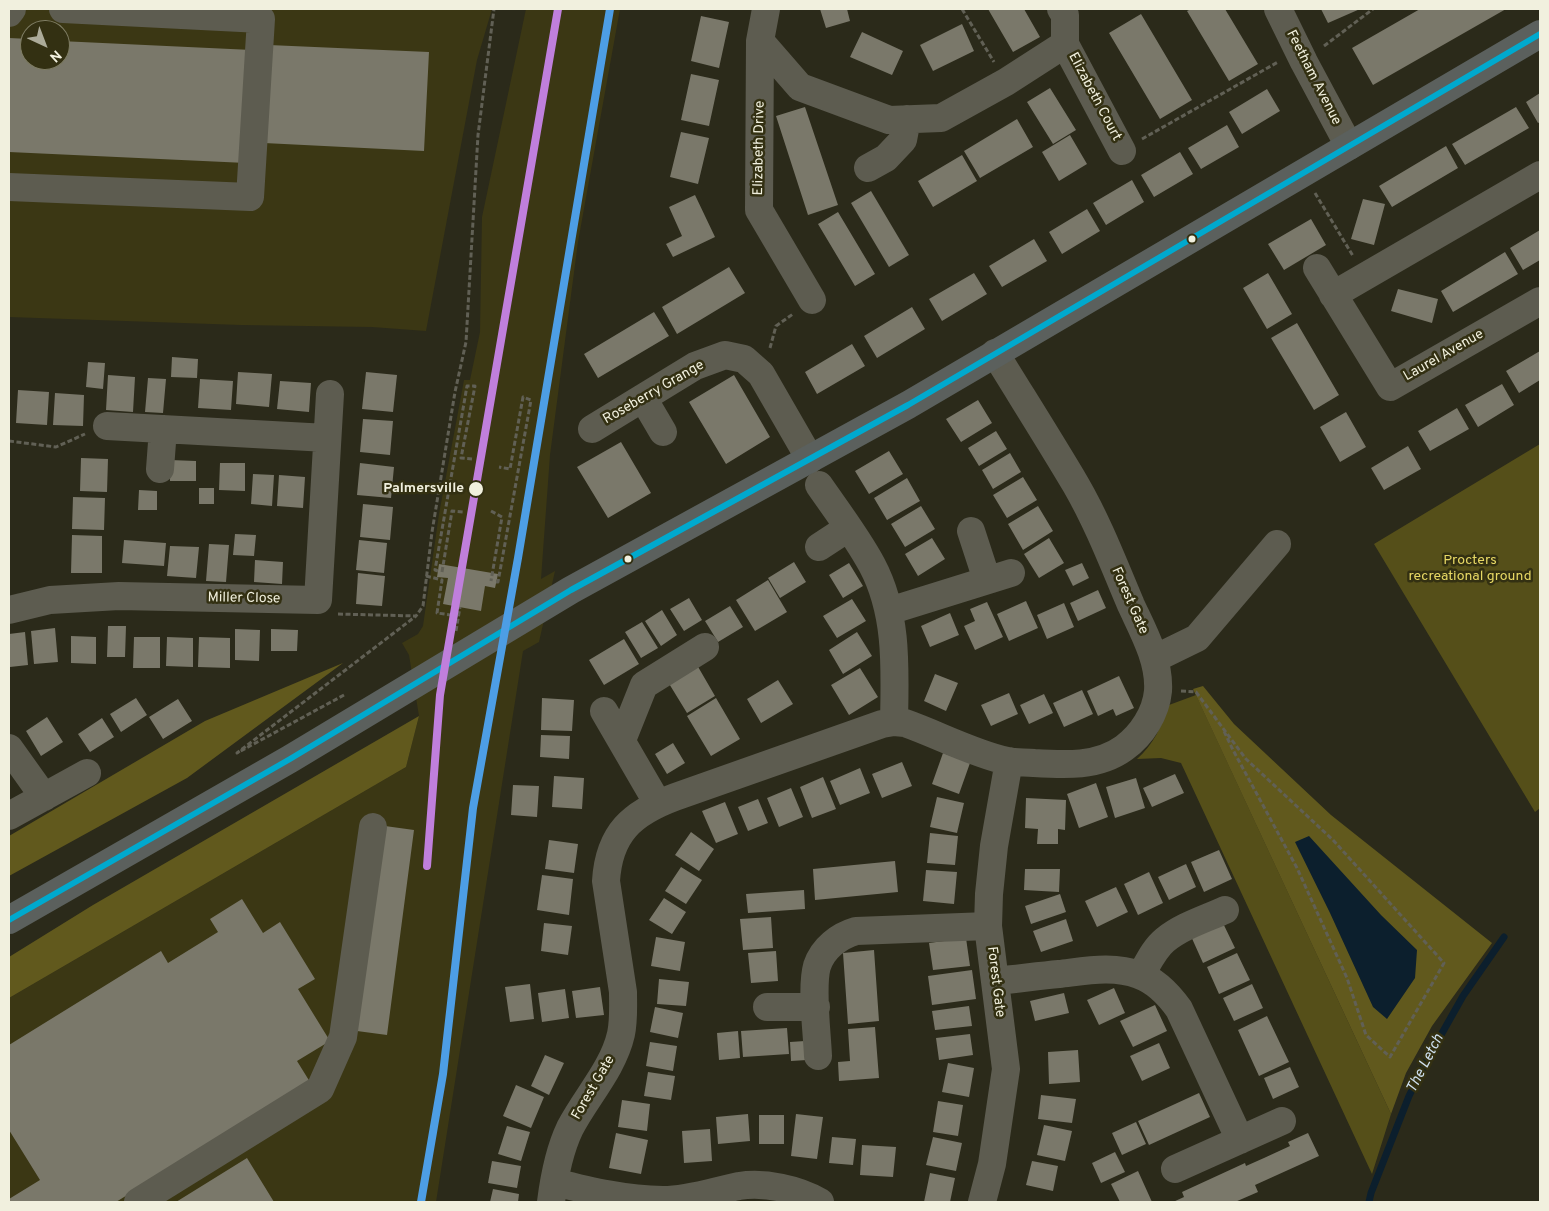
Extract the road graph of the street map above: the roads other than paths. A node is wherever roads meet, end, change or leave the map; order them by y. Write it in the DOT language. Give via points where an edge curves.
graph roads {
  1 [pos="12,9"];
  2 [pos="62,9"];
  3 [pos="766,9"];
  4 [pos="1061,9"];
  5 [pos="1278,9"];
  6 [pos="9,13"];
  7 [pos="1540,34"];
  8 [pos="760,41"];
  9 [pos="1065,44"];
  10 [pos="907,119"];
  11 [pos="1349,146"];
  12 [pos="1122,150"];
  13 [pos="868,168"];
  14 [pos="1540,175"];
  15 [pos="9,187"];
  16 [pos="1317,268"];
  17 [pos="1334,295"];
  18 [pos="812,300"];
  19 [pos="1540,300"];
  20 [pos="995,353"];
  21 [pos="330,394"];
  22 [pos="643,398"];
  23 [pos="106,426"];
  24 [pos="163,429"];
  25 [pos="592,429"];
  26 [pos="663,432"];
  27 [pos="327,438"];
  28 [pos="810,459"];
  29 [pos="160,469"];
  30 [pos="819,485"];
  31 [pos="848,528"];
  32 [pos="971,531"];
  33 [pos="1277,544"];
  34 [pos="819,547"];
  35 [pos="9,610"];
  36 [pos="889,611"];
  37 [pos="705,647"];
  38 [pos="1154,659"];
  39 [pos="604,711"];
  40 [pos="652,721"];
  41 [pos="894,722"];
  42 [pos="622,740"];
  43 [pos="9,748"];
  44 [pos="1009,761"];
  45 [pos="87,773"];
  46 [pos="44,797"];
  47 [pos="658,804"];
  48 [pos="9,816"];
  49 [pos="373,827"];
  50 [pos="1225,910"];
  51 [pos="9,920"];
  52 [pos="988,926"];
  53 [pos="1140,975"];
  54 [pos="994,981"];
  55 [pos="767,1007"];
  56 [pos="816,1007"];
  57 [pos="818,1056"];
  58 [pos="1282,1121"];
  59 [pos="1240,1140"];
  60 [pos="1175,1169"];
  61 [pos="552,1192"];
  62 [pos="781,1195"];
  63 [pos="138,1202"];
  64 [pos="820,1202"];
  65 [pos="982,1202"];
  1 -- 6 [label="street"];
  2 -- 15 [label="street" via="261,19 250,196"];
  3 -- 8 [label="street, Elizabeth Drive"];
  4 -- 9 [label="street, Elizabeth Court" via="1065,15"];
  5 -- 11 [label="street, Feetham Avenue"];
  7 -- 11 [label="main road"];
  8 -- 10 [label="street" via="800,87 889,120"];
  8 -- 18 [label="street, Elizabeth Drive" via="759,210"];
  9 -- 10 [label="street, Elizabeth Court" via="941,118"];
  9 -- 12 [label="street, Elizabeth Court"];
  10 -- 13 [label="street" via="903,140 886,158"];
  11 -- 20 [label="main road"];
  14 -- 17 [label="street"];
  16 -- 17 [label="street, Laurel Avenue"];
  17 -- 19 [label="street, Laurel Avenue" via="1390,388"];
  20 -- 28 [label="main road"];
  20 -- 38 [label="street, Forest Gate" via="1077,487"];
  21 -- 27 [label="street"];
  22 -- 25 [label="street, Roseberry Grange"];
  22 -- 26 [label="street"];
  22 -- 28 [label="street, Roseberry Grange" via="694,366 725,355 744,359 761,374"];
  23 -- 24 [label="street"];
  24 -- 27 [label="street"];
  24 -- 29 [label="street"];
  27 -- 35 [label="street, Miller Close" via="318,600 119,596 50,600"];
  28 -- 51 [label="main road" via="571,590 290,759"];
  30 -- 31 [label="street"];
  31 -- 34 [label="street"];
  31 -- 36 [label="street" via="872,564"];
  32 -- 36 [label="street" via="999,577"];
  33 -- 38 [label="street" via="1197,638"];
  36 -- 41 [label="street" via="894,640"];
  37 -- 42 [label="street" via="644,685"];
  38 -- 44 [label="street, Forest Gate" via="1158,690 1155,704 1131,743 1106,758 1090,763 1069,765"];
  39 -- 42 [label="street"];
  40 -- 42 [label="street"];
  41 -- 44 [label="street, Forest Gate"];
  41 -- 47 [label="street, Forest Gate" via="866,729"];
  42 -- 47 [label="street"];
  43 -- 46 [label="street"];
  44 -- 52 [label="street, Forest Gate" via="994,846"];
  45 -- 46 [label="street"];
  46 -- 48 [label="street"];
  47 -- 61 [label="street, Forest Gate" via="626,826 607,866 606,881 623,992 623,1023 616,1050 569,1130"];
  49 -- 63 [label="street" via="343,1037 320,1089"];
  50 -- 53 [label="street" via="1164,941"];
  52 -- 54 [label="street, Forest Gate"];
  52 -- 56 [label="street" via="846,934 830,946 817,966"];
  53 -- 54 [label="street" via="1127,971 1093,970"];
  53 -- 59 [label="street" via="1161,988 1179,1010"];
  54 -- 65 [label="street, Forest Gate" via="1006,1069 992,1164"];
  55 -- 56 [label="street"];
  56 -- 57 [label="street"];
  58 -- 59 [label="street"];
  59 -- 60 [label="street"];
  61 -- 62 [label="street, Forest Gate" via="665,1200 757,1185"];
  62 -- 64 [label="street, Forest Gate" via="809,1195"];
}
